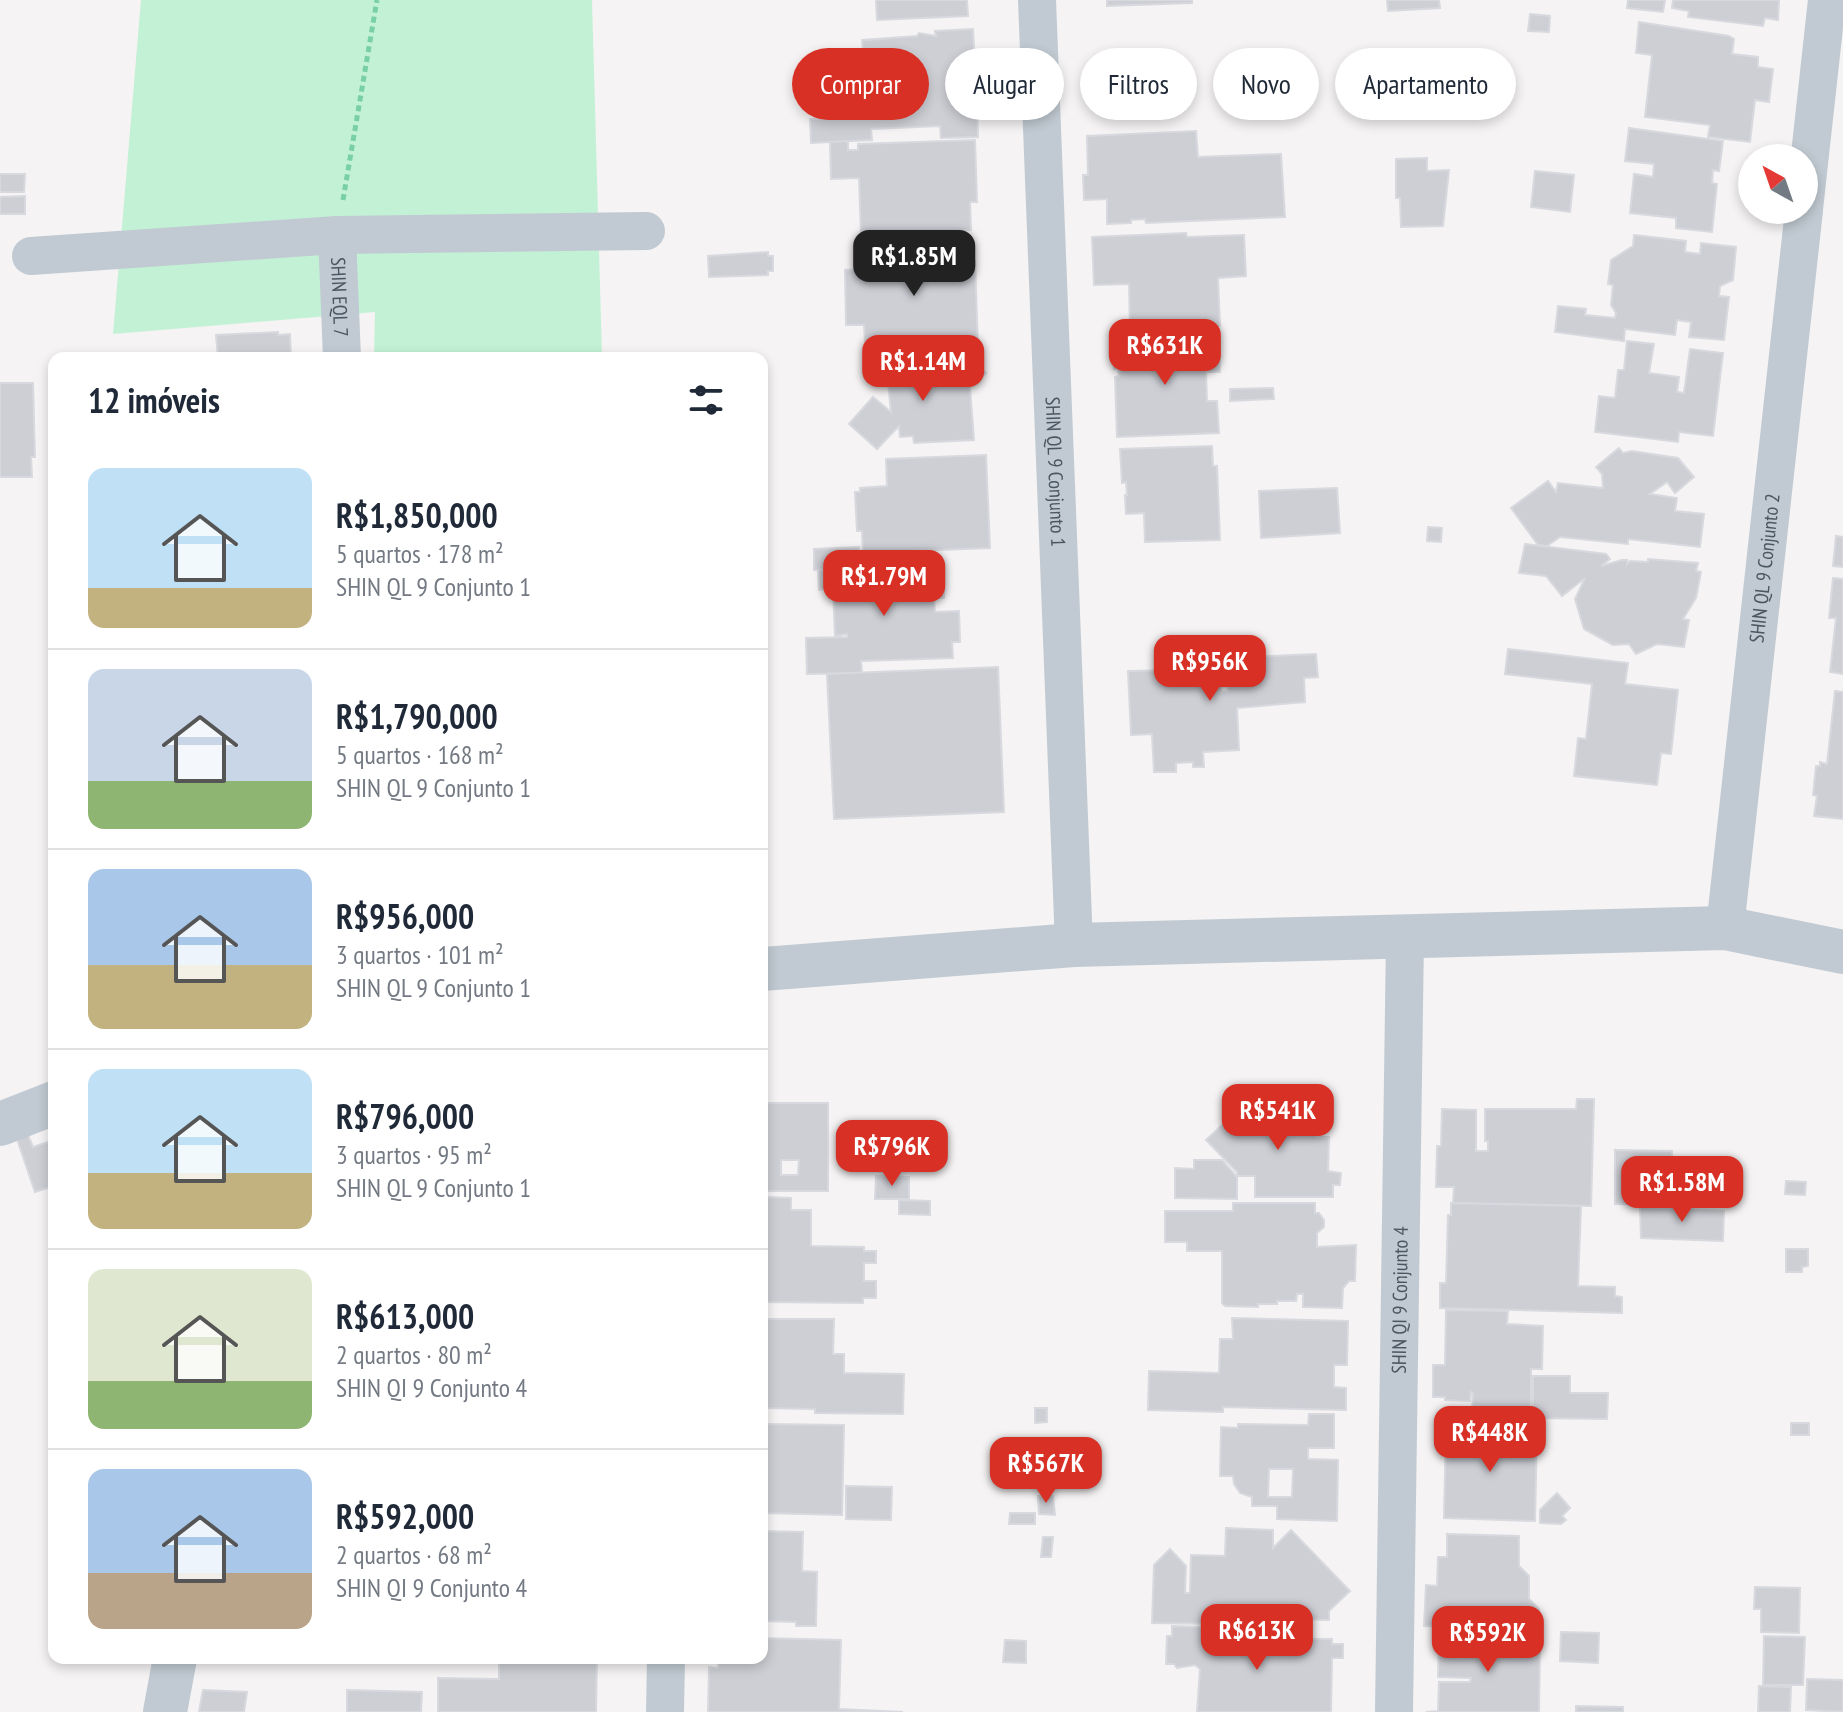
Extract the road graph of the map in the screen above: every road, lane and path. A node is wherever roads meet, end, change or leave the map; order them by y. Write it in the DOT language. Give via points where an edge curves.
graph roads {
  1 [pos="377,0"];
  2 [pos="1037,0"];
  3 [pos="1827,0"];
  4 [pos="1811,144"];
  5 [pos="1802,224"];
  6 [pos="646,231"];
  7 [pos="337,235"];
  8 [pos="31,256"];
  9 [pos="342,352"];
  10 [pos="1725,928"];
  11 [pos="1405,937"];
  12 [pos="1074,945"];
  13 [pos="1843,952"];
  14 [pos="768,969"];
  15 [pos="48,1105"];
  16 [pos="0,1124"];
  17 [pos="174,1664"];
  18 [pos="666,1664"];
  19 [pos="165,1712"];
  20 [pos="665,1712"];
  21 [pos="1394,1712"];
  1 -- 7 [label="path"];
  2 -- 12 [label="street, SHIN QL 9 Conjunto 1"];
  3 -- 4 [label="street, SHIN QL 9 Conjunto 2"];
  5 -- 10 [label="street, SHIN QL 9 Conjunto 2"];
  6 -- 7 [label="street"];
  7 -- 8 [label="street"];
  7 -- 9 [label="street, SHIN EQL 7"];
  10 -- 11 [label="street"];
  10 -- 13 [label="street"];
  11 -- 12 [label="street"];
  11 -- 21 [label="street, SHIN QI 9 Conjunto 4"];
  12 -- 14 [label="street"];
  15 -- 16 [label="street"];
  17 -- 19 [label="street"];
  18 -- 20 [label="street"];
}
